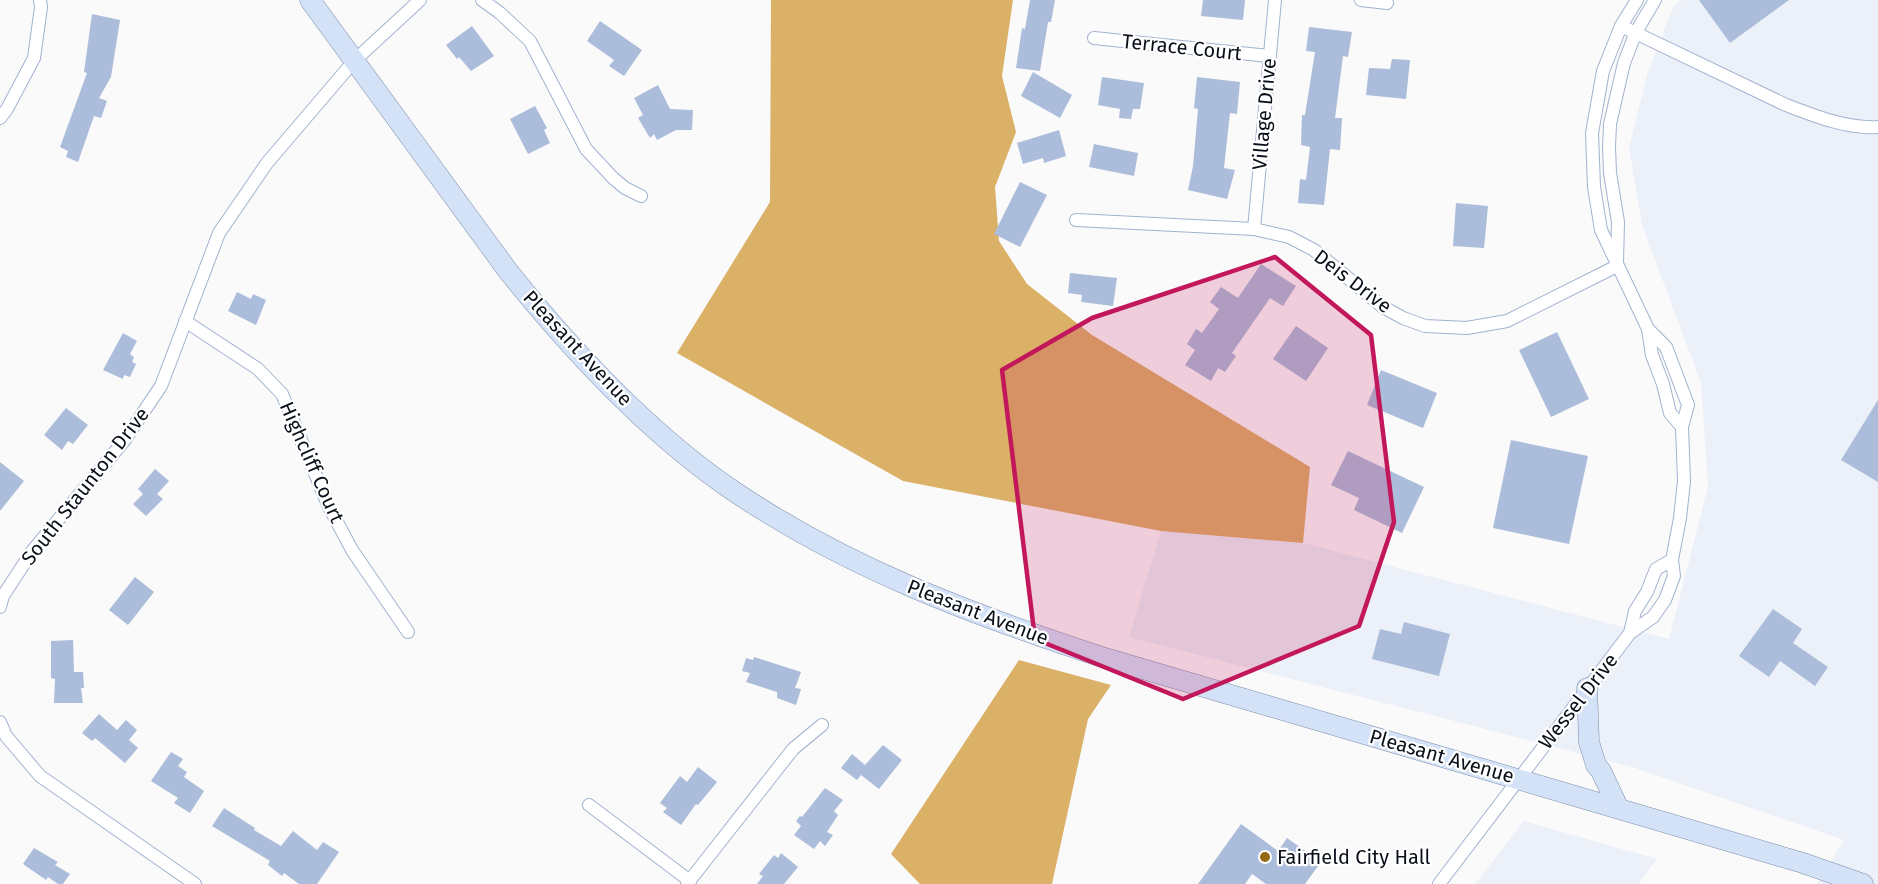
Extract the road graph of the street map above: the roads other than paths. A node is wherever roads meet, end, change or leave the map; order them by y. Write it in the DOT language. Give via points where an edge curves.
graph roads {
  1 [pos="40,0"];
  2 [pos="310,0"];
  3 [pos="420,0"];
  4 [pos="482,0"];
  5 [pos="1275,0"];
  6 [pos="1361,0"];
  7 [pos="1637,0"];
  8 [pos="1655,0"];
  9 [pos="1387,3"];
  10 [pos="1621,26"];
  11 [pos="1636,32"];
  12 [pos="1094,38"];
  13 [pos="1269,56"];
  14 [pos="354,61"];
  15 [pos="0,118"];
  16 [pos="1878,126"];
  17 [pos="641,196"];
  18 [pos="1076,220"];
  19 [pos="1254,229"];
  20 [pos="1617,266"];
  21 [pos="185,321"];
  22 [pos="1648,329"];
  23 [pos="1683,427"];
  24 [pos="1672,560"];
  25 [pos="0,607"];
  26 [pos="408,632"];
  27 [pos="1630,633"];
  28 [pos="1587,688"];
  29 [pos="0,722"];
  30 [pos="822,725"];
  31 [pos="1519,778"];
  32 [pos="589,805"];
  33 [pos="1618,807"];
  34 [pos="688,882"];
  35 [pos="195,884"];
  36 [pos="1439,884"];
  37 [pos="1863,884"];
  1 -- 15 [label="street" via="34,58"];
  2 -- 14 [label="main road, Pleasant Avenue"];
  3 -- 14 [label="street, South Staunton Drive"];
  4 -- 17 [label="street" via="530,41 586,149 613,178"];
  5 -- 13 [label="street, Village Drive"];
  6 -- 9 [label="street"];
  7 -- 10 [label="street, Wessel Drive"];
  8 -- 11 [label="street, Wessel Drive"];
  10 -- 11 [label="street"];
  10 -- 20 [label="street, Wessel Drive" via="1603,71 1592,134 1600,230"];
  11 -- 16 [label="street" via="1795,109 1841,123"];
  11 -- 20 [label="street, Wessel Drive" via="1624,63 1608,147 1618,222"];
  12 -- 13 [label="street, Terrace Court"];
  13 -- 19 [label="street, Village Drive"];
  14 -- 21 [label="street, South Staunton Drive" via="267,163 219,232"];
  14 -- 31 [label="main road, Pleasant Avenue" via="508,271 590,367 670,442 769,514 875,572 988,618 1102,657"];
  18 -- 19 [label="street, Deis Drive"];
  19 -- 20 [label="street, Deis Drive" via="1289,237 1314,250 1383,307 1425,326 1467,328 1507,321"];
  20 -- 22 [label="street, Wessel Drive"];
  21 -- 25 [label="street, South Staunton Drive" via="161,386 124,441 33,550"];
  21 -- 26 [label="street, Highcliff Court" via="258,369 282,394 329,507 352,550"];
  22 -- 23 [label="street, Wessel Drive" via="1670,413"];
  22 -- 23 [label="street, Wessel Drive" via="1666,347 1688,405"];
  23 -- 24 [label="street, Wessel Drive" via="1684,481"];
  24 -- 27 [label="street, Wessel Drive" via="1656,569 1635,610"];
  24 -- 27 [label="street, Wessel Drive" via="1674,576 1665,600 1653,617"];
  27 -- 28 [label="street, Wessel Drive"];
  28 -- 31 [label="street, Wessel Drive"];
  28 -- 33 [label="main road" via="1589,742"];
  29 -- 35 [label="street" via="40,776"];
  30 -- 34 [label="street" via="793,749"];
  31 -- 33 [label="main road, Pleasant Avenue"];
  31 -- 36 [label="street, Wessel Drive"];
  32 -- 34 [label="street"];
  33 -- 37 [label="main road, Pleasant Avenue"];
}
